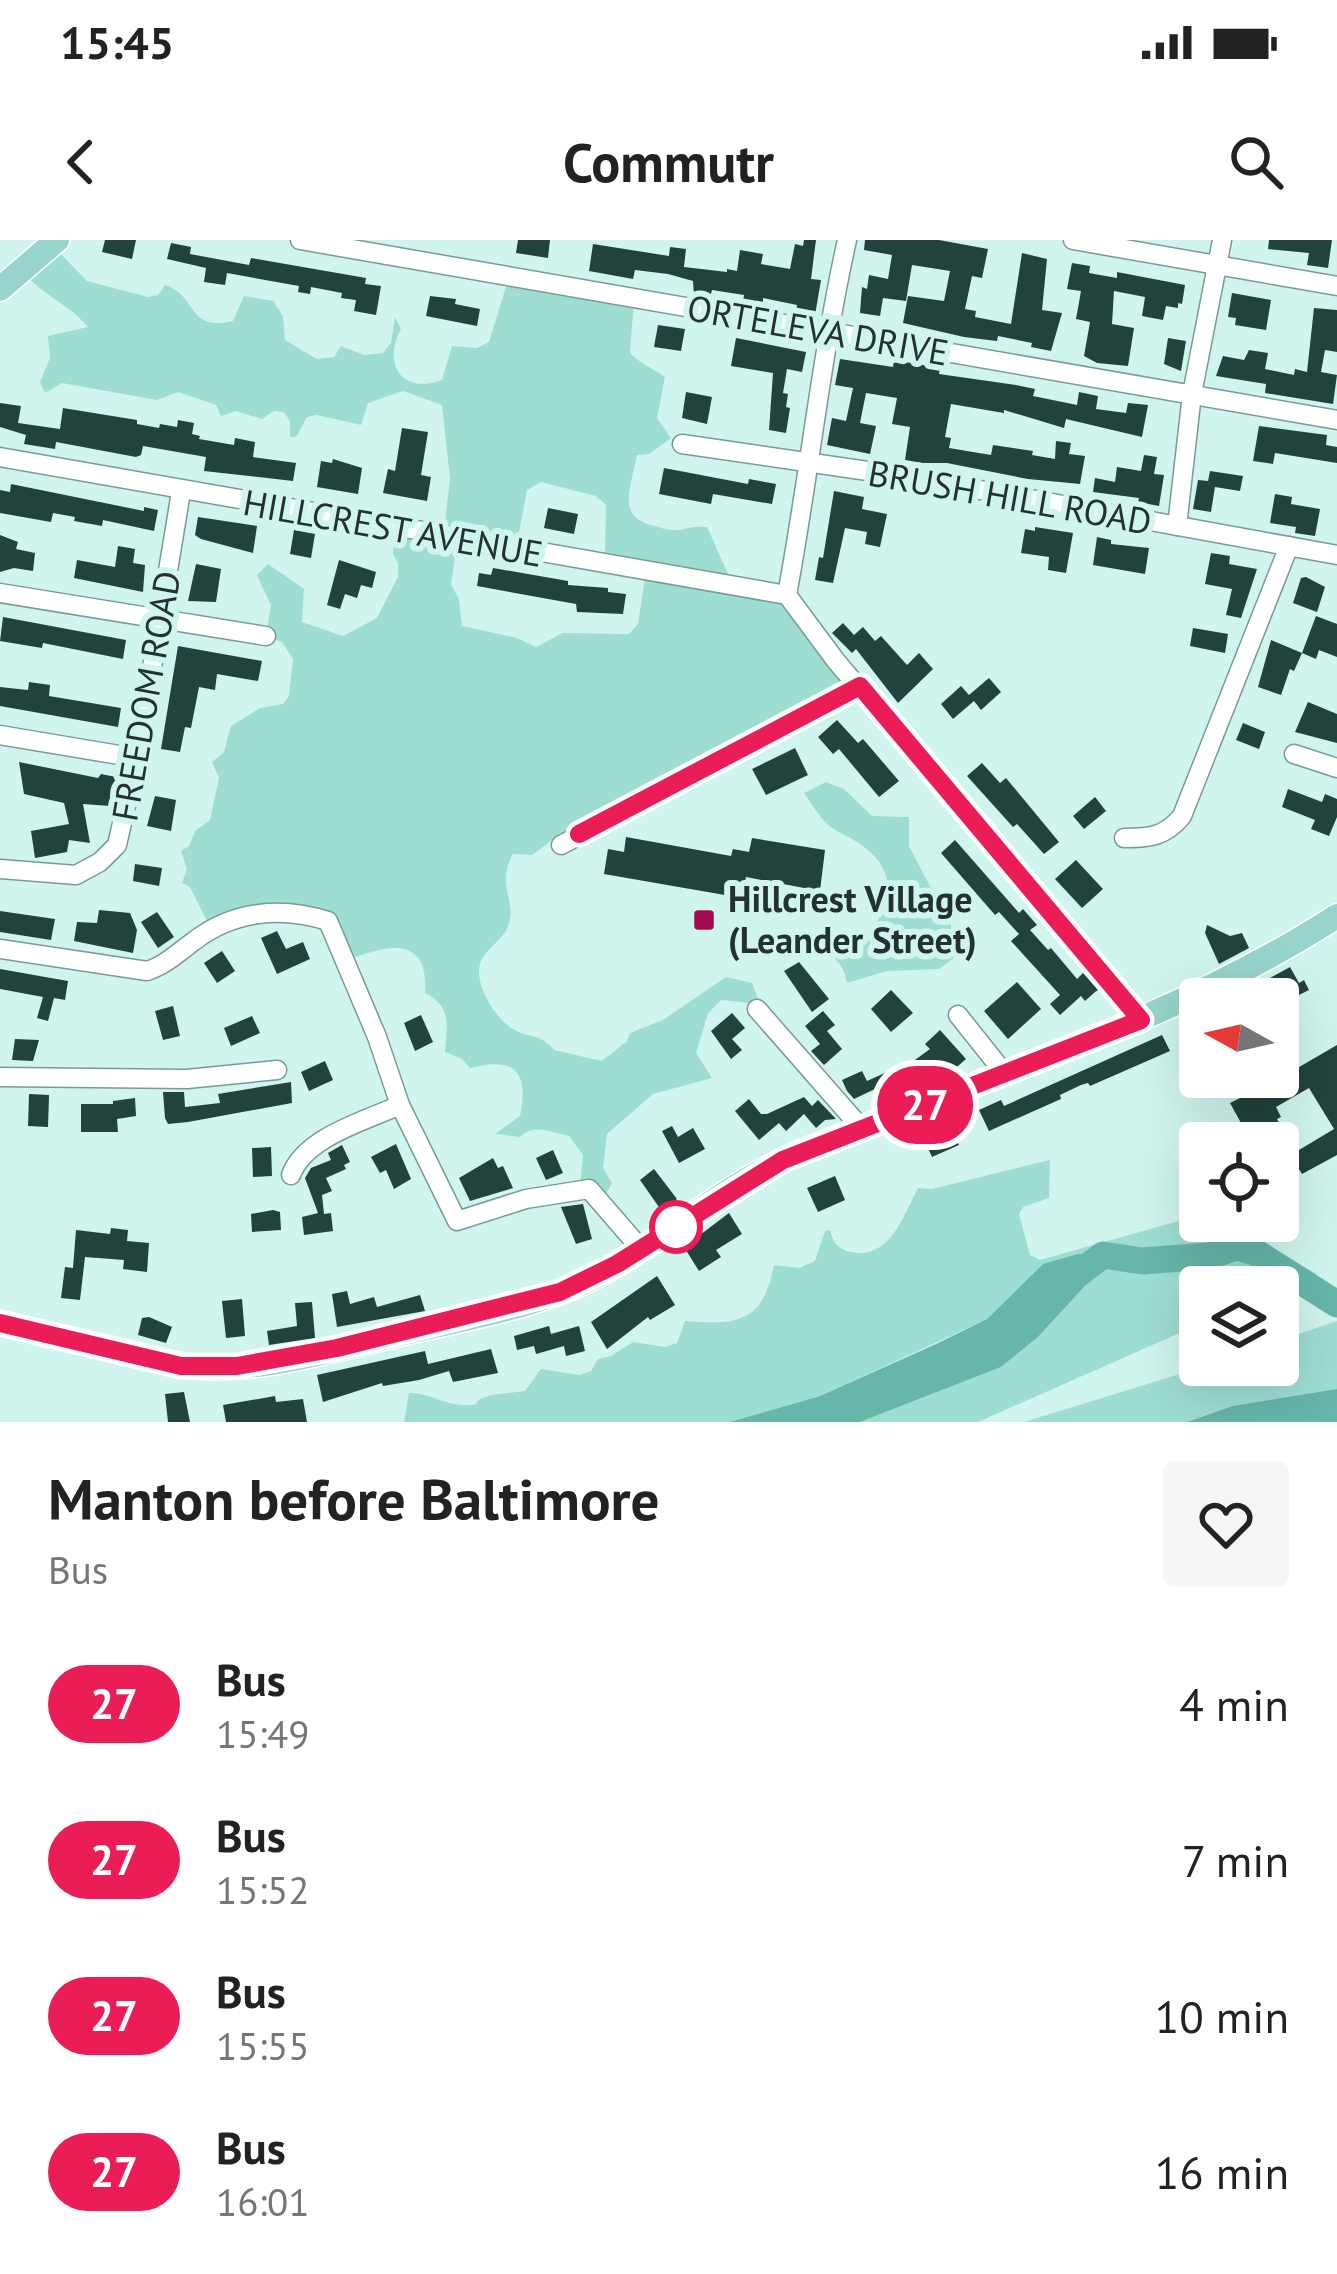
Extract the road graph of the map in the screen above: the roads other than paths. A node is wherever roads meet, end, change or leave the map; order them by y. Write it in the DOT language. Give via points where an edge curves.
graph roads {
  1 [pos="57,240"];
  2 [pos="299,240"];
  3 [pos="848,240"];
  4 [pos="1222,240"];
  5 [pos="1085,241"];
  6 [pos="1217,265"];
  7 [pos="1337,286"];
  8 [pos="0,289"];
  9 [pos="827,331"];
  10 [pos="1192,394"];
  11 [pos="1337,420"];
  12 [pos="682,444"];
  13 [pos="0,457"];
  14 [pos="812,462"];
  15 [pos="181,492"];
  16 [pos="1177,526"];
  17 [pos="1289,546"];
  18 [pos="1337,555"];
  19 [pos="0,593"];
  20 [pos="787,595"];
  21 [pos="160,621"];
  22 [pos="266,636"];
  23 [pos="860,686"];
  24 [pos="0,735"];
  25 [pos="1294,754"];
  26 [pos="137,758"];
  27 [pos="1337,768"];
  28 [pos="1124,838"];
  29 [pos="561,844"];
  30 [pos="0,869"];
  31 [pos="1337,916"];
  32 [pos="0,949"];
  33 [pos="757,1009"];
  34 [pos="958,1015"];
  35 [pos="1141,1020"];
  36 [pos="277,1070"];
  37 [pos="1005,1074"];
  38 [pos="0,1077"];
  39 [pos="400,1105"];
  40 [pos="863,1130"];
  41 [pos="291,1175"];
  42 [pos="641,1249"];
  43 [pos="0,1323"];
  1 -- 8 [label="main road"];
  2 -- 9 [label="street, ORTELEVA DRIVE"];
  3 -- 9 [label="street"];
  4 -- 6 [label="street"];
  5 -- 6 [label="street"];
  6 -- 7 [label="street"];
  6 -- 10 [label="street"];
  9 -- 10 [label="street, ORTELEVA DRIVE"];
  9 -- 14 [label="street"];
  10 -- 11 [label="street, ORTELEVA DRIVE"];
  10 -- 16 [label="street"];
  12 -- 14 [label="street, BRUSH HILL ROAD"];
  13 -- 15 [label="street, HILLCREST AVENUE"];
  14 -- 16 [label="street, BRUSH HILL ROAD"];
  14 -- 20 [label="street"];
  15 -- 20 [label="street, HILLCREST AVENUE"];
  15 -- 21 [label="street, FREEDOM ROAD"];
  16 -- 17 [label="street, BRUSH HILL ROAD"];
  17 -- 18 [label="street, BRUSH HILL ROAD"];
  17 -- 28 [label="street" via="1182,816 1157,836"];
  19 -- 21 [label="street"];
  20 -- 23 [label="street"];
  21 -- 22 [label="street"];
  21 -- 26 [label="street, FREEDOM ROAD"];
  23 -- 29 [label="street"];
  23 -- 35 [label="street"];
  24 -- 26 [label="street"];
  25 -- 27 [label="street"];
  26 -- 30 [label="street, FREEDOM ROAD" via="110,855 76,875"];
  31 -- 35 [label="main road"];
  32 -- 39 [label="street" via="146,971 238,916 328,921"];
  33 -- 40 [label="street"];
  34 -- 37 [label="street"];
  35 -- 37 [label="main road"];
  36 -- 38 [label="street" via="187,1079"];
  37 -- 40 [label="main road"];
  39 -- 41 [label="street" via="310,1148"];
  39 -- 42 [label="street" via="457,1221 589,1189"];
  40 -- 42 [label="main road" via="764,1171"];
  42 -- 43 [label="main road" via="537,1300 237,1366 181,1366"];
}
